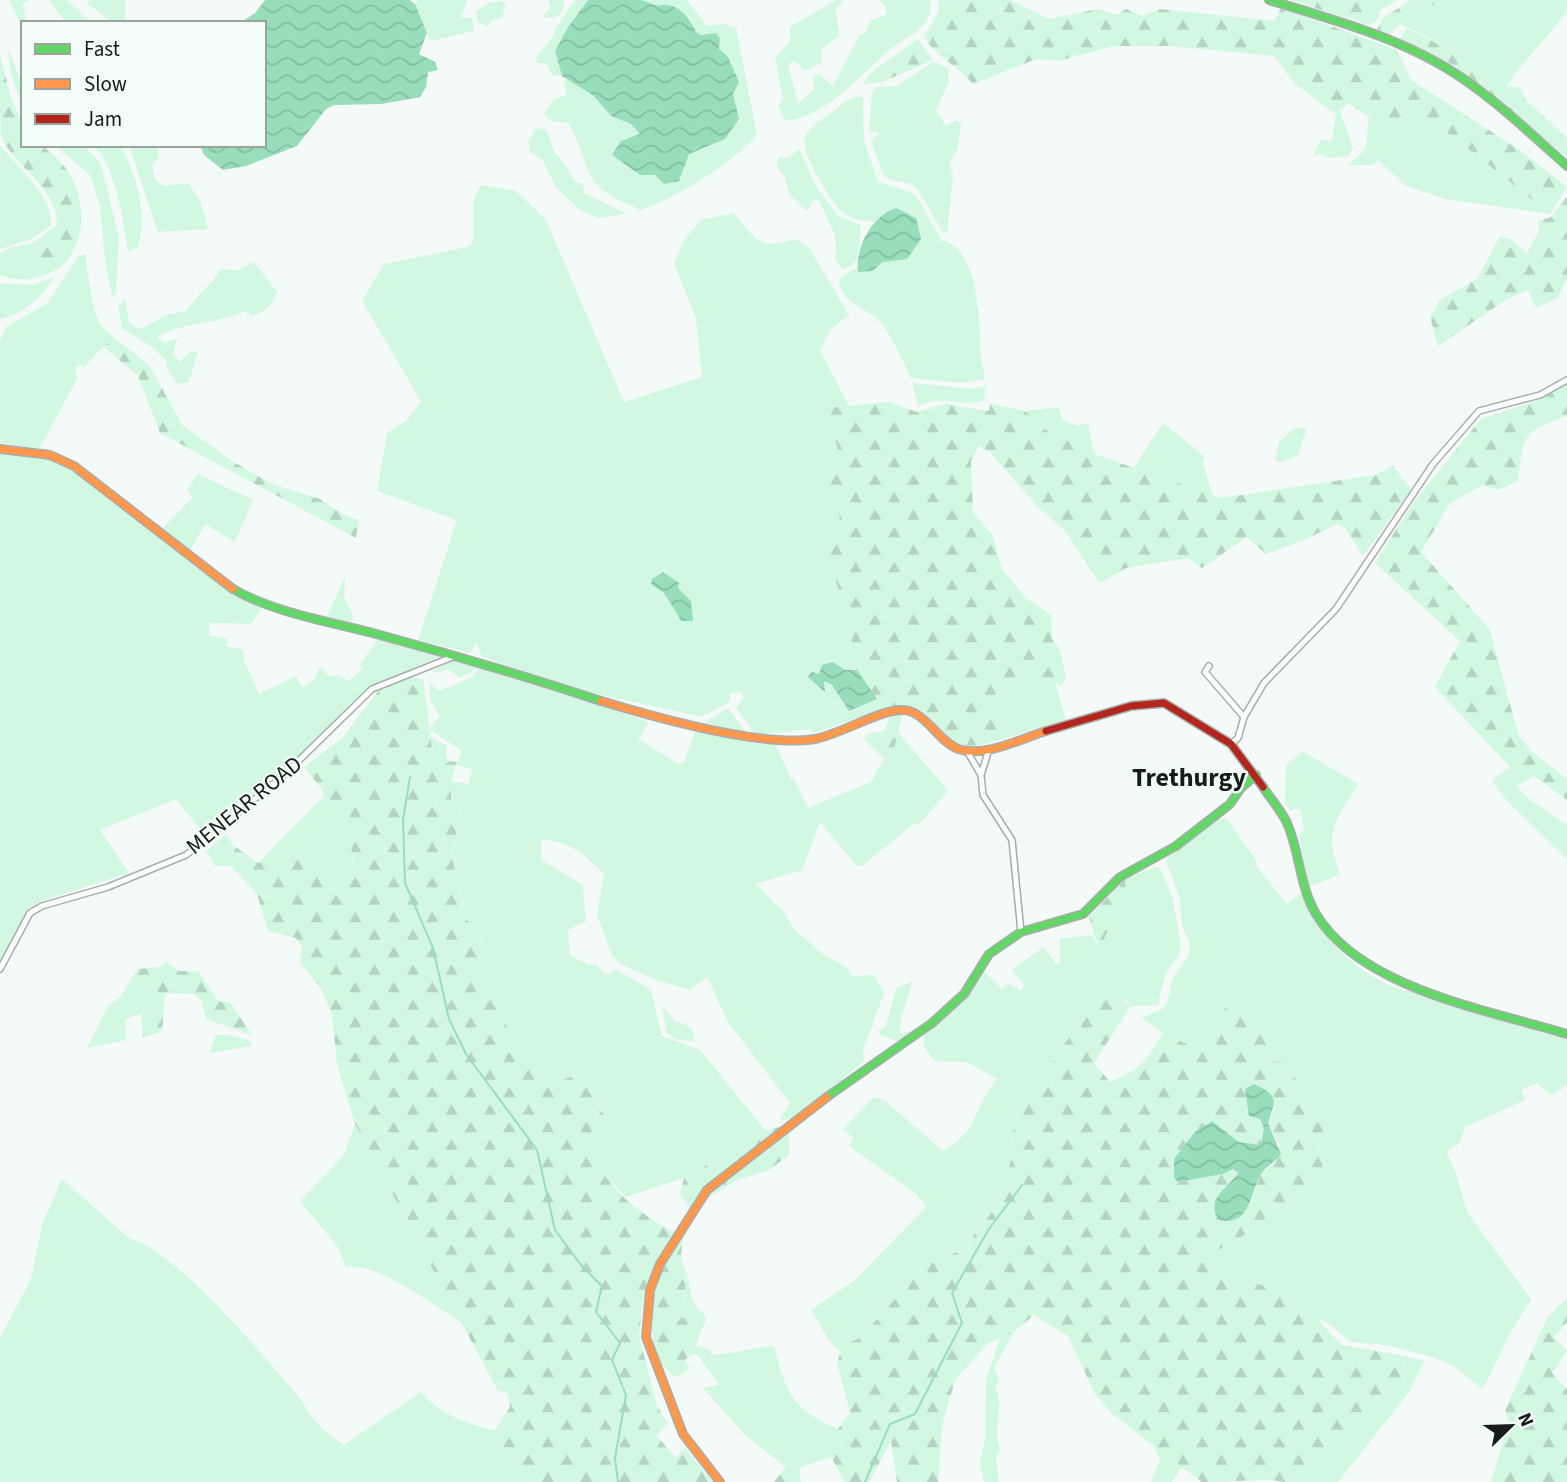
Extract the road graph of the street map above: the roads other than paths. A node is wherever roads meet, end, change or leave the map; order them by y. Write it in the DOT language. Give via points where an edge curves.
graph roads {
  1 [pos="1269,0"];
  2 [pos="1567,166"];
  3 [pos="1567,380"];
  4 [pos="0,449"];
  5 [pos="458,655"];
  6 [pos="1209,666"];
  7 [pos="1244,717"];
  8 [pos="1231,744"];
  9 [pos="989,749"];
  10 [pos="967,751"];
  11 [pos="982,775"];
  12 [pos="1256,775"];
  13 [pos="1021,932"];
  14 [pos="0,969"];
  15 [pos="1567,1034"];
  16 [pos="720,1482"];
  1 -- 2 [label="street" via="1329,18 1459,75"];
  3 -- 7 [label="street" via="1540,395 1479,411 1433,464 1345,598 1264,683"];
  4 -- 5 [label="street" via="50,456 74,466 195,563 250,598"];
  5 -- 10 [label="street" via="618,706 755,739 815,739 892,712 909,711 948,744"];
  5 -- 14 [label="street, MENEAR ROAD" via="372,689 283,776 186,855 30,913"];
  6 -- 7 [label="street" via="1205,672"];
  7 -- 8 [label="street" via="1238,738"];
  8 -- 9 [label="street" via="1156,701"];
  8 -- 12 [label="street"];
  9 -- 10 [label="street"];
  9 -- 11 [label="street"];
  10 -- 11 [label="street"];
  11 -- 13 [label="street" via="983,795 1012,840"];
  12 -- 13 [label="street" via="1230,804 1162,855 1120,877 1083,914"];
  12 -- 15 [label="street" via="1287,823 1306,894 1317,916 1354,957 1402,984"];
  13 -- 16 [label="street" via="989,954 964,994 932,1023 865,1067 707,1190 660,1264 650,1290 646,1337 683,1434"];
}
